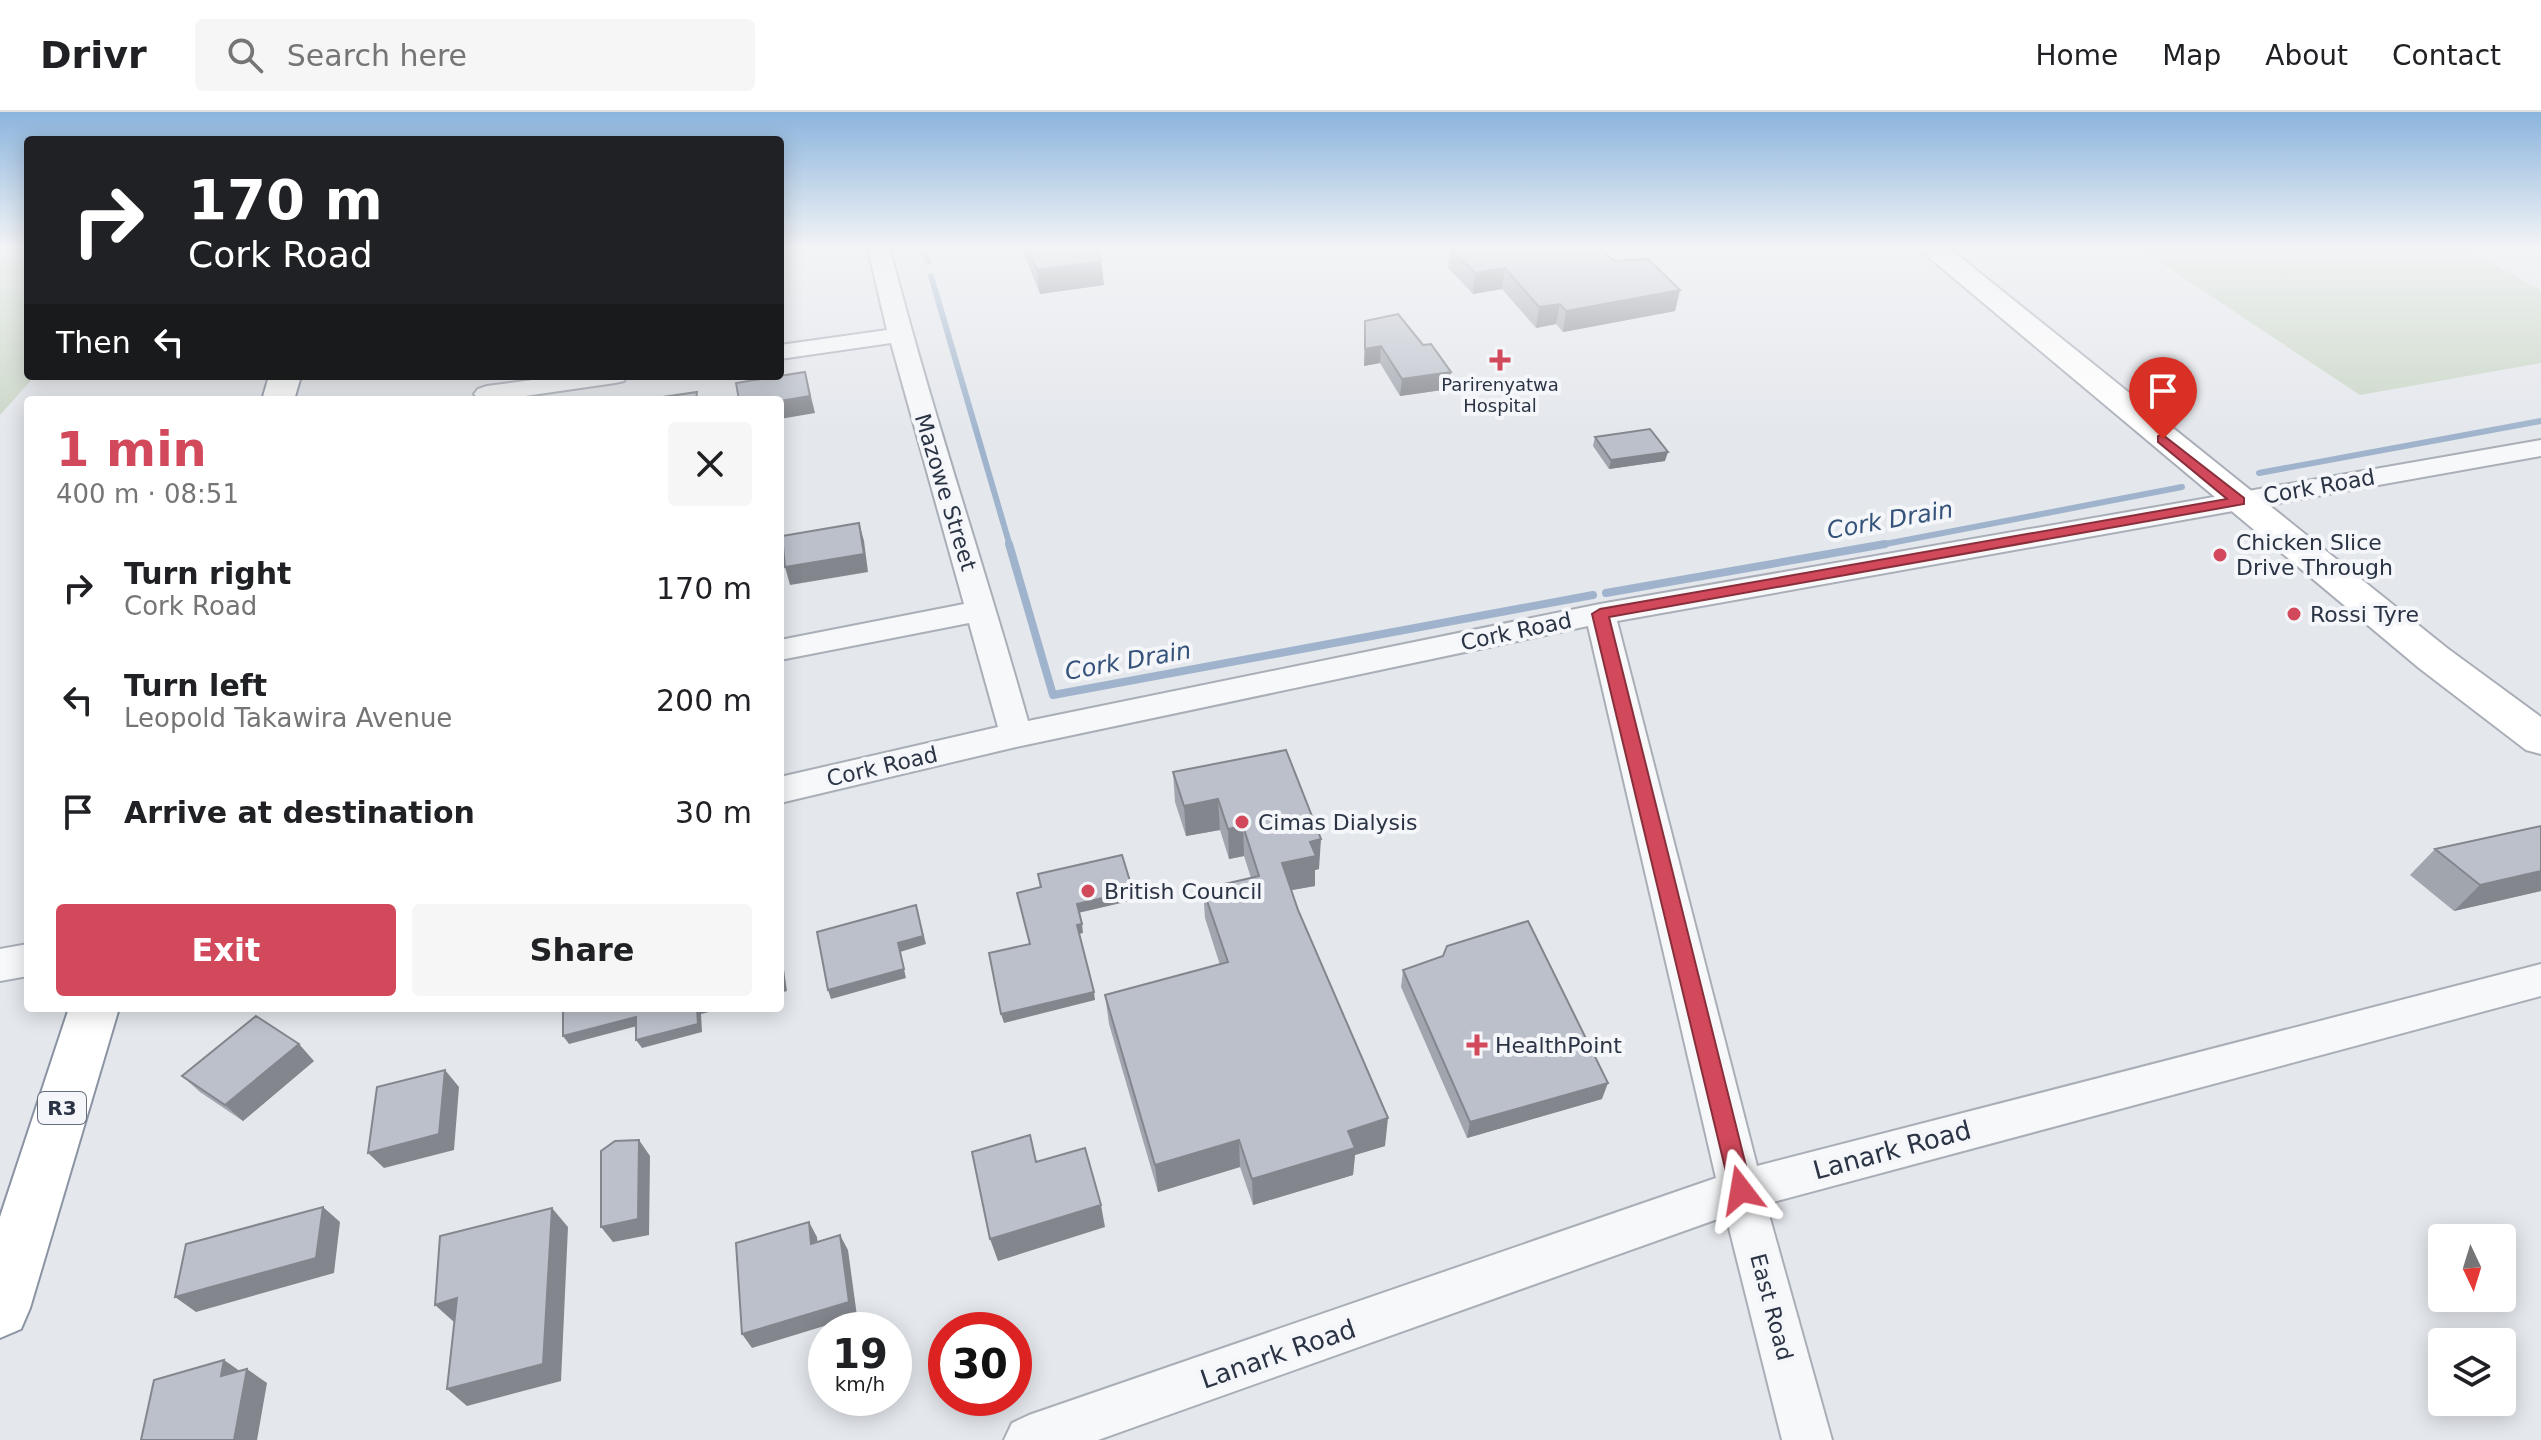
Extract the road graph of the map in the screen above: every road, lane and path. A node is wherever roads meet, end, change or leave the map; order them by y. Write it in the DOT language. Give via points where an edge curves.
graph roads {
  1 [pos="894,311"];
  2 [pos="2008,311"];
  3 [pos="900,335"];
  4 [pos="784,351"];
  5 [pos="587,380"];
  6 [pos="487,394"];
  7 [pos="2541,448"];
  8 [pos="2239,501"];
  9 [pos="983,610"];
  10 [pos="1600,614"];
  11 [pos="784,649"];
  12 [pos="1016,735"];
  13 [pos="2541,739"];
  14 [pos="784,789"];
  15 [pos="24,961"];
  16 [pos="0,965"];
  17 [pos="2541,980"];
  18 [pos="93,1012"];
  19 [pos="1741,1190"];
  20 [pos="0,1308"];
  21 [pos="1029,1440"];
  22 [pos="1807,1440"];
  1 -- 3 [label="street, Mazowe Street"];
  2 -- 8 [label="main road"];
  3 -- 4 [label="street"];
  3 -- 9 [label="street, Mazowe Street"];
  5 -- 6 [label="street"];
  7 -- 8 [label="street, Cork Road"];
  8 -- 10 [label="street, Cork Road"];
  8 -- 13 [label="main road"];
  9 -- 11 [label="street"];
  9 -- 12 [label="street, Mazowe Street"];
  10 -- 12 [label="street, Cork Road"];
  10 -- 19 [label="street, East Road"];
  12 -- 14 [label="street, Cork Road"];
  15 -- 16 [label="street"];
  17 -- 19 [label="street, Lanark Road"];
  18 -- 20 [label="main road, R3"];
  19 -- 21 [label="street, Lanark Road"];
  19 -- 22 [label="street, East Road"];
}
